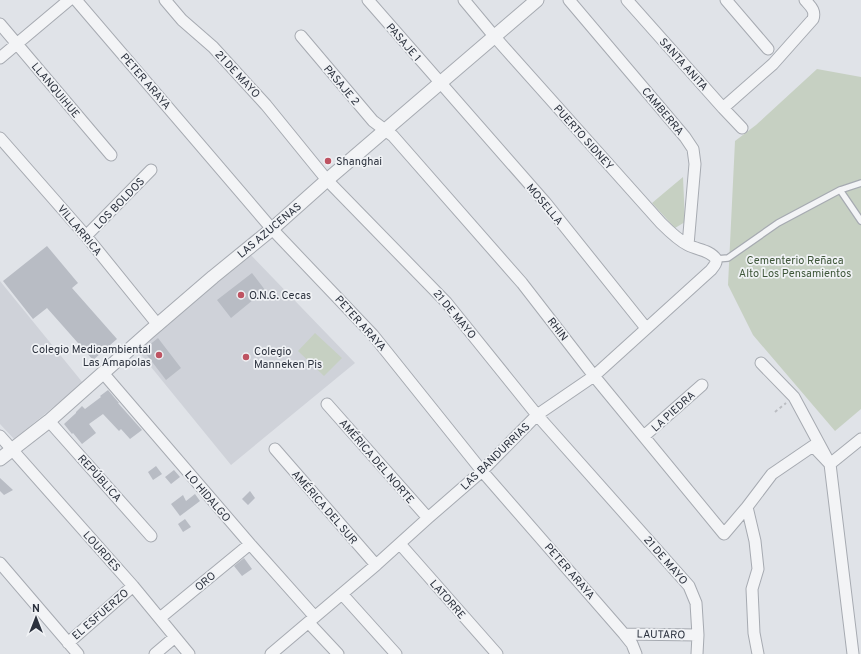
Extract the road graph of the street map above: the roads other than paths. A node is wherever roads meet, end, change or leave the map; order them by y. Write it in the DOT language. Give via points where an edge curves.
graph roads {
  1 [pos="69,0"];
  2 [pos="76,0"];
  3 [pos="165,0"];
  4 [pos="368,0"];
  5 [pos="464,0"];
  6 [pos="537,0"];
  7 [pos="569,0"];
  8 [pos="627,0"];
  9 [pos="726,0"];
  10 [pos="805,0"];
  11 [pos="0,24"];
  12 [pos="301,36"];
  13 [pos="494,36"];
  14 [pos="17,44"];
  15 [pos="768,49"];
  16 [pos="0,58"];
  17 [pos="440,84"];
  18 [pos="723,108"];
  19 [pos="742,128"];
  20 [pos="386,130"];
  21 [pos="0,138"];
  22 [pos="111,155"];
  23 [pos="151,170"];
  24 [pos="327,180"];
  25 [pos="861,183"];
  26 [pos="840,190"];
  27 [pos="861,221"];
  28 [pos="272,229"];
  29 [pos="86,236"];
  30 [pos="688,245"];
  31 [pos="716,258"];
  32 [pos="158,325"];
  33 [pos="646,328"];
  34 [pos="760,363"];
  35 [pos="103,373"];
  36 [pos="594,376"];
  37 [pos="702,385"];
  38 [pos="327,404"];
  39 [pos="537,415"];
  40 [pos="49,421"];
  41 [pos="0,436"];
  42 [pos="644,436"];
  43 [pos="861,439"];
  44 [pos="275,448"];
  45 [pos="12,450"];
  46 [pos="0,459"];
  47 [pos="830,464"];
  48 [pos="482,471"];
  49 [pos="747,507"];
  50 [pos="428,518"];
  51 [pos="151,536"];
  52 [pos="250,544"];
  53 [pos="400,544"];
  54 [pos="0,563"];
  55 [pos="376,565"];
  56 [pos="133,586"];
  57 [pos="342,594"];
  58 [pos="160,618"];
  59 [pos="312,620"];
  60 [pos="624,634"];
  61 [pos="698,635"];
  62 [pos="175,637"];
  63 [pos="68,643"];
  64 [pos="78,654"];
  65 [pos="155,654"];
  66 [pos="189,654"];
  67 [pos="271,654"];
  68 [pos="338,654"];
  69 [pos="396,654"];
  70 [pos="496,654"];
  71 [pos="636,654"];
  72 [pos="697,654"];
  73 [pos="758,654"];
  74 [pos="853,654"];
  1 -- 14 [label="street"];
  2 -- 28 [label="street, PETER ARAYA"];
  3 -- 24 [label="street, 21 DE MAYO" via="266,104"];
  4 -- 17 [label="street, PASAJE 1"];
  5 -- 13 [label="street, PUERTO SIDNEY"];
  6 -- 13 [label="street, LAS AZUCENAS"];
  7 -- 30 [label="street, CAMBERRA" via="693,149 695,164"];
  8 -- 18 [label="street, SANTA ANITA"];
  9 -- 15 [label="street"];
  10 -- 18 [label="street" via="813,10 813,19 773,64"];
  11 -- 14 [label="street, LLANQUIHUE"];
  12 -- 20 [label="street, PASAJE 2" via="373,121"];
  13 -- 17 [label="street, LAS AZUCENAS"];
  13 -- 30 [label="street, PUERTO SIDNEY" via="661,223"];
  14 -- 16 [label="street"];
  14 -- 22 [label="street, LLANQUIHUE"];
  17 -- 20 [label="street, LAS AZUCENAS"];
  17 -- 33 [label="street, MOSELLA" via="545,202"];
  18 -- 19 [label="street, SANTA ANITA"];
  20 -- 24 [label="street, LAS AZUCENAS"];
  20 -- 36 [label="street, RHIN" via="522,283"];
  21 -- 29 [label="street, VILLARRICA"];
  23 -- 29 [label="street, LOS BOLDOS"];
  24 -- 28 [label="street, LAS AZUCENAS"];
  24 -- 39 [label="street, 21 DE MAYO" via="446,302"];
  25 -- 26 [label="lane"];
  26 -- 27 [label="lane"];
  26 -- 31 [label="lane" via="778,223 728,258"];
  28 -- 32 [label="street, LAS AZUCENAS"];
  28 -- 48 [label="street, PETER ARAYA" via="372,334"];
  29 -- 32 [label="street, VILLARRICA"];
  30 -- 31 [label="street, PUERTO SIDNEY" via="711,253"];
  31 -- 33 [label="street, LAS BANDURRIAS" via="716,264 711,270"];
  32 -- 35 [label="street, LAS AZUCENAS"];
  33 -- 36 [label="street, LAS BANDURRIAS"];
  34 -- 47 [label="street" via="794,398"];
  35 -- 40 [label="street, LAS AZUCENAS"];
  35 -- 52 [label="street, LO HIDALGO"];
  36 -- 39 [label="street, LAS BANDURRIAS"];
  36 -- 42 [label="street, RHIN"];
  37 -- 42 [label="street, LA PIEDRA"];
  38 -- 50 [label="street, AMÉRICA DEL NORTE"];
  39 -- 48 [label="street, LAS BANDURRIAS"];
  39 -- 61 [label="street, 21 DE MAYO" via="689,586 696,603"];
  40 -- 45 [label="street, LAS AZUCENAS"];
  40 -- 51 [label="street, REPÚBLICA"];
  41 -- 45 [label="street, LOURDES"];
  42 -- 49 [label="street, RHIN" via="724,534"];
  43 -- 47 [label="street"];
  44 -- 55 [label="street, AMÉRICA DEL SUR"];
  45 -- 46 [label="street, LAS AZUCENAS"];
  45 -- 56 [label="street, LOURDES"];
  47 -- 49 [label="street" via="813,446 772,474"];
  47 -- 74 [label="street"];
  48 -- 50 [label="street, LAS BANDURRIAS"];
  48 -- 60 [label="street, PETER ARAYA"];
  49 -- 73 [label="street" via="758,569 752,589 754,633"];
  50 -- 53 [label="street, LAS BANDURRIAS"];
  52 -- 58 [label="street, ORO"];
  52 -- 59 [label="street, LO HIDALGO"];
  53 -- 55 [label="street, LAS BANDURRIAS"];
  53 -- 70 [label="street, LATORRE"];
  54 -- 63 [label="street"];
  55 -- 57 [label="street, LAS BANDURRIAS"];
  56 -- 58 [label="street, LOURDES"];
  56 -- 63 [label="street, EL ESFUERZO"];
  57 -- 59 [label="street, LAS BANDURRIAS"];
  57 -- 69 [label="street"];
  58 -- 62 [label="street, LOURDES"];
  59 -- 67 [label="street, LAS BANDURRIAS"];
  59 -- 68 [label="street, LO HIDALGO"];
  60 -- 61 [label="street, LAUTARO"];
  60 -- 71 [label="street, PETER ARAYA"];
  61 -- 72 [label="street, 21 DE MAYO"];
  62 -- 65 [label="street"];
  62 -- 66 [label="street, LOURDES"];
  63 -- 64 [label="street"];
}
